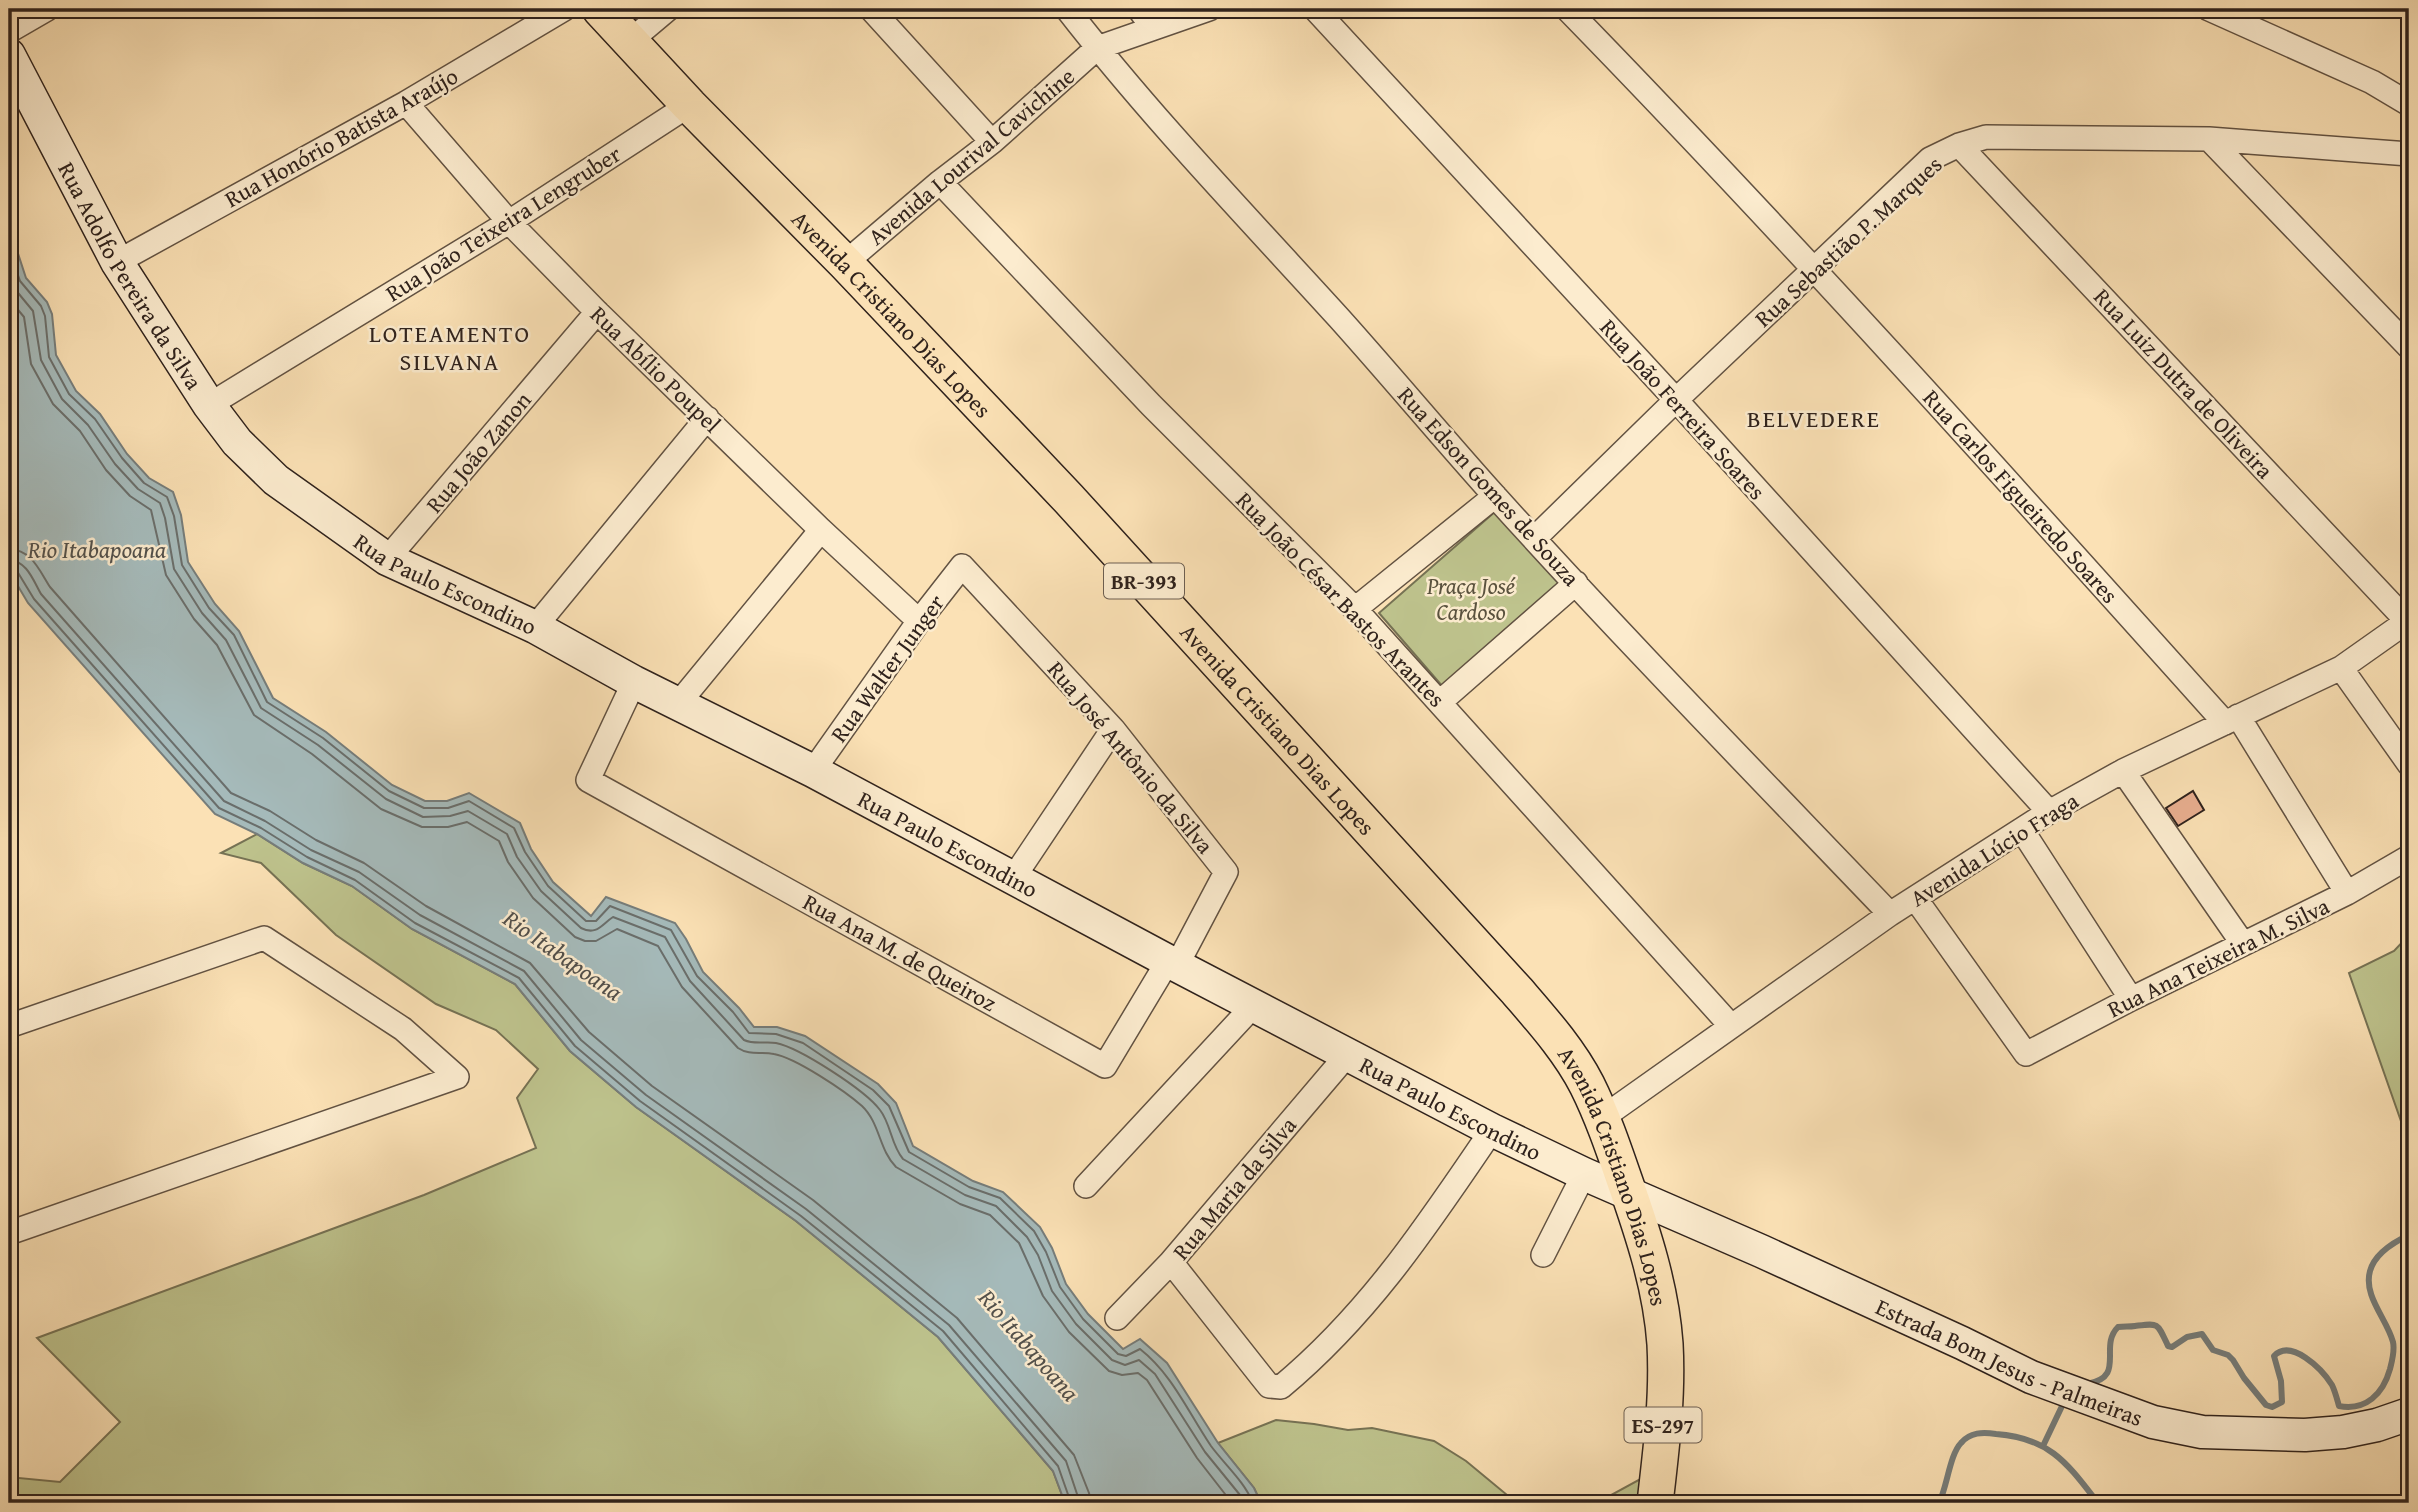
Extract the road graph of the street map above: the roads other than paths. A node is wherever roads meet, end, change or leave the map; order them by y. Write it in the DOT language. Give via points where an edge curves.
graph roads {
  1 [pos="47,9"];
  2 [pos="564,9"];
  3 [pos="600,9"];
  4 [pos="668,9"];
  5 [pos="872,9"];
  6 [pos="1067,9"];
  7 [pos="1139,9"];
  8 [pos="1209,9"];
  9 [pos="1315,9"];
  10 [pos="1567,9"];
  11 [pos="2209,9"];
  12 [pos="1153,28"];
  13 [pos="9,31"];
  14 [pos="630,41"];
  15 [pos="1097,48"];
  16 [pos="9,55"];
  17 [pos="407,103"];
  18 [pos="2409,104"];
  19 [pos="689,106"];
  20 [pos="2209,139"];
  21 [pos="992,142"];
  22 [pos="1959,145"];
  23 [pos="2409,154"];
  24 [pos="940,182"];
  25 [pos="509,222"];
  26 [pos="117,262"];
  27 [pos="845,263"];
  28 [pos="1815,270"];
  29 [pos="597,312"];
  30 [pos="2409,346"];
  31 [pos="1676,400"];
  32 [pos="209,405"];
  33 [pos="707,418"];
  34 [pos="276,480"];
  35 [pos="1495,496"];
  36 [pos="821,530"];
  37 [pos="1535,538"];
  38 [pos="387,559"];
  39 [pos="962,566"];
  40 [pos="1576,583"];
  41 [pos="1355,609"];
  42 [pos="919,621"];
  43 [pos="2409,621"];
  44 [pos="535,627"];
  45 [pos="2341,668"];
  46 [pos="634,682"];
  47 [pos="1440,702"];
  48 [pos="678,704"];
  49 [pos="2232,720"];
  50 [pos="1113,729"];
  51 [pos="2406,750"];
  52 [pos="813,771"];
  53 [pos="2123,771"];
  54 [pos="2049,811"];
  55 [pos="2022,830"];
  56 [pos="2409,857"];
  57 [pos="1014,877"];
  58 [pos="2347,894"];
  59 [pos="1915,898"];
  60 [pos="1890,914"];
  61 [pos="2243,944"];
  62 [pos="1173,963"];
  63 [pos="2131,999"];
  64 [pos="1254,1005"];
  65 [pos="9,1026"];
  66 [pos="1731,1026"];
  67 [pos="1347,1055"];
  68 [pos="1602,1118"];
  69 [pos="1492,1130"];
  70 [pos="1584,1174"];
  71 [pos="1086,1186"];
  72 [pos="1630,1195"];
  73 [pos="9,1233"];
  74 [pos="1543,1255"];
  75 [pos="1171,1262"];
  76 [pos="1117,1318"];
  77 [pos="2409,1414"];
  78 [pos="1655,1503"];
  1 -- 13 [label="street"];
  2 -- 17 [label="street, Rua Honório Batista Araújo"];
  3 -- 14 [label="main road, Avenida Cristiano Dias Lopes / BR-393"];
  4 -- 14 [label="street"];
  5 -- 21 [label="street"];
  6 -- 15 [label="street, Rua Edson Gomes de Souza"];
  7 -- 12 [label="street"];
  8 -- 12 [label="street"];
  9 -- 31 [label="street, Rua João Ferreira Soares"];
  10 -- 28 [label="street, Rua Carlos Figueiredo Soares"];
  11 -- 18 [label="street" via="2372,82"];
  12 -- 15 [label="street"];
  14 -- 19 [label="main road, Avenida Cristiano Dias Lopes / BR-393"];
  15 -- 21 [label="street, Avenida Lourival Cavichine"];
  15 -- 35 [label="street, Rua Edson Gomes de Souza"];
  16 -- 26 [label="main road, Rua Adolfo Pereira da Silva"];
  17 -- 25 [label="street, Rua Abílio Poupel"];
  17 -- 26 [label="street, Rua Honório Batista Araújo"];
  19 -- 25 [label="street, Rua João Teixeira Lengruber"];
  19 -- 27 [label="main road, Avenida Cristiano Dias Lopes / BR-393"];
  20 -- 22 [label="street, Rua Sebastião P. Marques" via="1986,137"];
  20 -- 23 [label="street, Rua Sebastião P. Marques"];
  20 -- 30 [label="street"];
  21 -- 24 [label="street, Avenida Lourival Cavichine"];
  22 -- 28 [label="street, Rua Sebastião P. Marques" via="1930,159"];
  22 -- 43 [label="street, Rua Luiz Dutra de Oliveira"];
  24 -- 27 [label="street, Avenida Lourival Cavichine"];
  24 -- 41 [label="street, Rua João César Bastos Arantes" via="1151,405"];
  25 -- 29 [label="street, Rua Abílio Poupel"];
  25 -- 32 [label="street, Rua João Teixeira Lengruber"];
  26 -- 32 [label="main road, Rua Adolfo Pereira da Silva"];
  27 -- 68 [label="main road, Avenida Cristiano Dias Lopes / BR-393" via="1068,498 1517,991 1574,1063"];
  28 -- 31 [label="street, Rua Sebastião P. Marques"];
  28 -- 49 [label="street, Rua Carlos Figueiredo Soares"];
  29 -- 33 [label="street, Rua Abílio Poupel"];
  29 -- 38 [label="street, Rua João Zanon"];
  31 -- 37 [label="street, Rua Sebastião P. Marques"];
  31 -- 54 [label="street, Rua João Ferreira Soares"];
  32 -- 34 [label="main road, Rua Adolfo Pereira da Silva" via="237,442"];
  33 -- 36 [label="street, Rua Abílio Poupel"];
  33 -- 44 [label="street"];
  34 -- 38 [label="main road, Rua Paulo Escondino"];
  35 -- 37 [label="street, Rua Edson Gomes de Souza"];
  35 -- 41 [label="street"];
  36 -- 42 [label="street, Rua Abílio Poupel"];
  36 -- 48 [label="street"];
  37 -- 40 [label="street, Rua Edson Gomes de Souza"];
  38 -- 44 [label="main road, Rua Paulo Escondino"];
  39 -- 42 [label="street, Rua Walter Junger"];
  39 -- 50 [label="street, Rua José Antônio da Silva"];
  40 -- 47 [label="street"];
  40 -- 60 [label="street, Rua Edson Gomes de Souza"];
  41 -- 47 [label="street, Rua João César Bastos Arantes"];
  42 -- 52 [label="street, Rua Walter Junger"];
  43 -- 45 [label="street, Avenida Lúcio Fraga"];
  44 -- 46 [label="main road, Rua Paulo Escondino"];
  45 -- 49 [label="street, Avenida Lúcio Fraga"];
  45 -- 51 [label="street"];
  46 -- 48 [label="main road, Rua Paulo Escondino"];
  46 -- 62 [label="street, Rua Ana M. de Queiroz" via="587,780 1105,1066"];
  47 -- 66 [label="street, Rua João César Bastos Arantes"];
  48 -- 52 [label="main road, Rua Paulo Escondino"];
  49 -- 53 [label="street, Avenida Lúcio Fraga"];
  49 -- 58 [label="street, Rua Carlos Figueiredo Soares"];
  50 -- 57 [label="street"];
  50 -- 62 [label="street, Rua José Antônio da Silva" via="1226,872"];
  52 -- 57 [label="main road, Rua Paulo Escondino"];
  53 -- 54 [label="street, Avenida Lúcio Fraga"];
  53 -- 61 [label="street"];
  54 -- 55 [label="street, Avenida Lúcio Fraga"];
  55 -- 59 [label="street, Avenida Lúcio Fraga"];
  55 -- 63 [label="street"];
  56 -- 58 [label="street, Rua Ana Teixeira M. Silva"];
  57 -- 62 [label="main road, Rua Paulo Escondino"];
  58 -- 61 [label="street, Rua Ana Teixeira M. Silva"];
  59 -- 60 [label="street, Avenida Lúcio Fraga"];
  59 -- 63 [label="street, Rua Ana Teixeira M. Silva" via="2026,1054"];
  60 -- 66 [label="street, Avenida Lúcio Fraga"];
  61 -- 63 [label="street, Rua Ana Teixeira M. Silva"];
  62 -- 64 [label="main road, Rua Paulo Escondino"];
  64 -- 67 [label="main road, Rua Paulo Escondino"];
  64 -- 71 [label="street"];
  65 -- 73 [label="street" via="264,938 403,1029 457,1077"];
  66 -- 68 [label="street, Avenida Lúcio Fraga"];
  67 -- 69 [label="main road, Rua Paulo Escondino"];
  67 -- 75 [label="street, Rua Maria da Silva"];
  68 -- 72 [label="main road, Avenida Cristiano Dias Lopes / BR-393"];
  69 -- 70 [label="main road, Rua Paulo Escondino"];
  69 -- 75 [label="street" via="1364,1307 1281,1387 1269,1386"];
  70 -- 72 [label="main road, Rua Paulo Escondino"];
  70 -- 74 [label="street"];
  72 -- 77 [label="main road, Estrada Bom Jesus - Palmeiras" via="2031,1377 2153,1422 2202,1432 2305,1435 2343,1432"];
  72 -- 78 [label="main road, Avenida Cristiano Dias Lopes / ES-297" via="1656,1279 1665,1346 1666,1390"];
  75 -- 76 [label="street, Rua Maria da Silva"];
}
